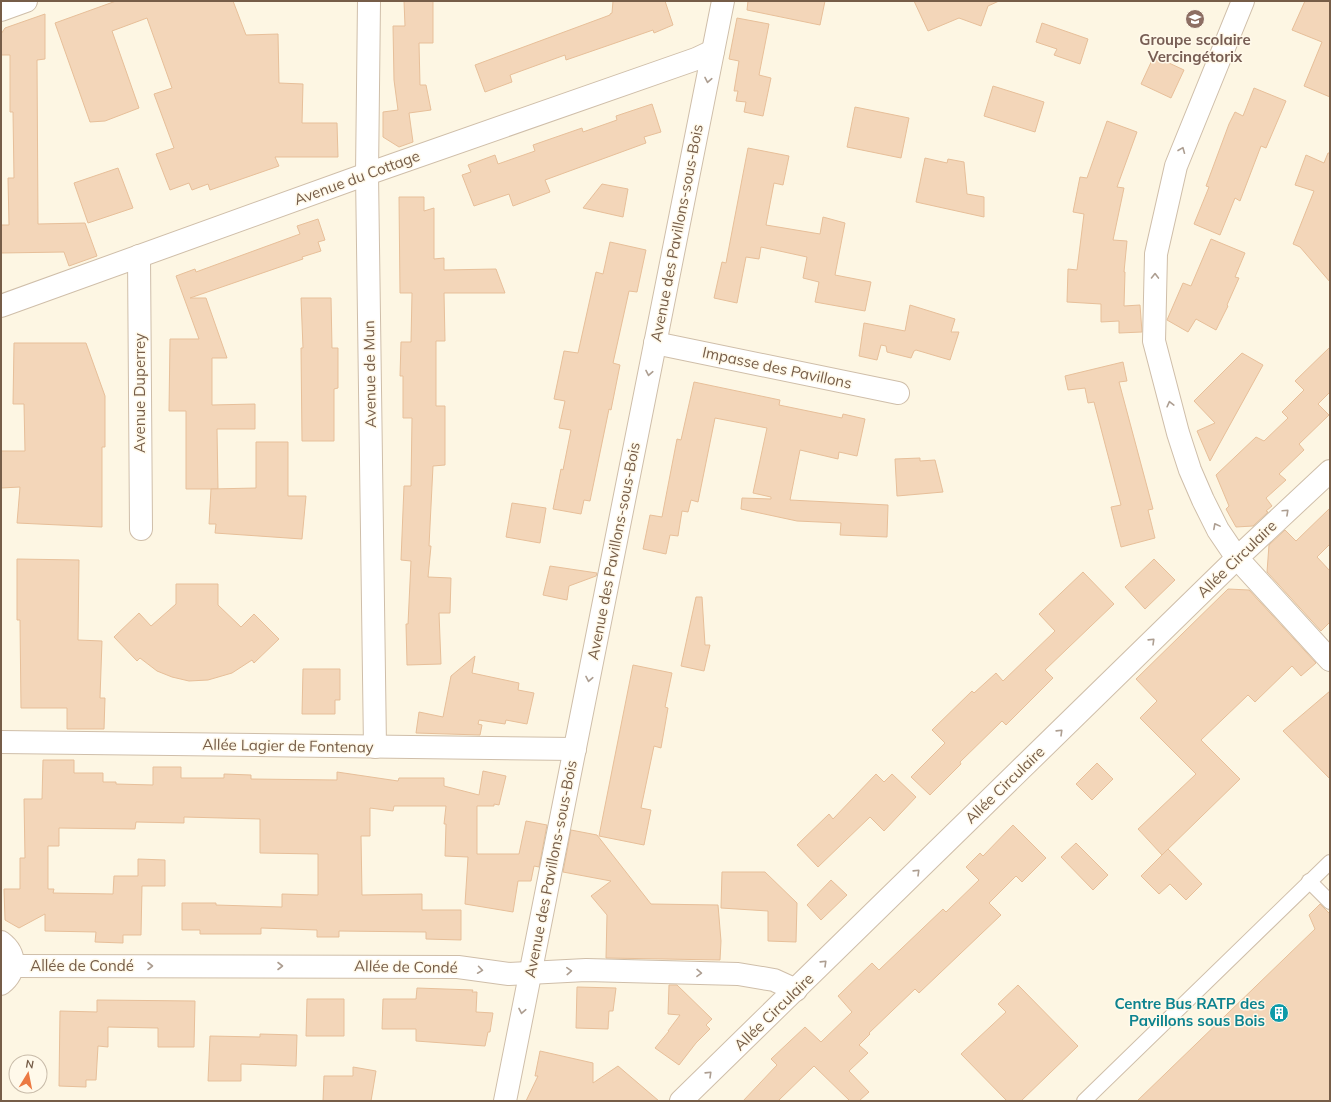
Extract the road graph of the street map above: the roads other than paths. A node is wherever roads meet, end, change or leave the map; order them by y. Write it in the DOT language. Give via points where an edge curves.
graph roads {
  1 [pos="26,1"];
  2 [pos="369,1"];
  3 [pos="723,1"];
  4 [pos="1243,1"];
  5 [pos="1,10"];
  6 [pos="714,51"];
  7 [pos="368,174"];
  8 [pos="139,256"];
  9 [pos="1,306"];
  10 [pos="656,343"];
  11 [pos="898,393"];
  12 [pos="1330,471"];
  13 [pos="141,529"];
  14 [pos="1237,558"];
  15 [pos="1330,660"];
  16 [pos="1,742"];
  17 [pos="375,747"];
  18 [pos="575,749"];
  19 [pos="1330,862"];
  20 [pos="1309,882"];
  21 [pos="1330,902"];
  22 [pos="1,942"];
  23 [pos="13,966"];
  24 [pos="530,973"];
  25 [pos="1,984"];
  26 [pos="796,990"];
  27 [pos="505,1101"];
  28 [pos="681,1101"];
  29 [pos="1084,1101"];
  1 -- 5 [label="street"];
  2 -- 7 [label="street, Avenue de Mun"];
  3 -- 6 [label="street, Avenue des Pavillons-sous-Bois"];
  14 -- 4 [label="street, one-way" via="1218,530 1190,470 1154,341 1156,254 1176,166"];
  6 -- 7 [label="street, Avenue du Cottage"];
  6 -- 10 [label="street, Avenue des Pavillons-sous-Bois, one-way"];
  7 -- 8 [label="street, Avenue du Cottage"];
  7 -- 17 [label="street, Avenue de Mun"];
  8 -- 9 [label="street, Avenue du Cottage"];
  8 -- 13 [label="street, Avenue Duperrey"];
  10 -- 11 [label="street, Impasse des Pavillons"];
  10 -- 18 [label="street, Avenue des Pavillons-sous-Bois, one-way"];
  14 -- 12 [label="street, Allée Circulaire, one-way"];
  14 -- 15 [label="street"];
  26 -- 14 [label="street, Allée Circulaire, one-way"];
  16 -- 17 [label="street, Allée Lagier de Fontenay"];
  17 -- 18 [label="street, Allée Lagier de Fontenay"];
  18 -- 24 [label="street, Avenue des Pavillons-sous-Bois"];
  19 -- 20 [label="lane"];
  20 -- 21 [label="lane"];
  20 -- 29 [label="lane"];
  22 -- 23 [label="street" via="10,951"];
  23 -- 24 [label="street, Allée de Condé, one-way" via="458,967 509,974"];
  23 -- 25 [label="street" via="11,973"];
  24 -- 26 [label="street, Allée de Condé, one-way" via="586,970 738,974 774,980"];
  24 -- 27 [label="street, Avenue des Pavillons-sous-Bois, one-way"];
  28 -- 26 [label="street, Allée Circulaire, one-way"];
}
